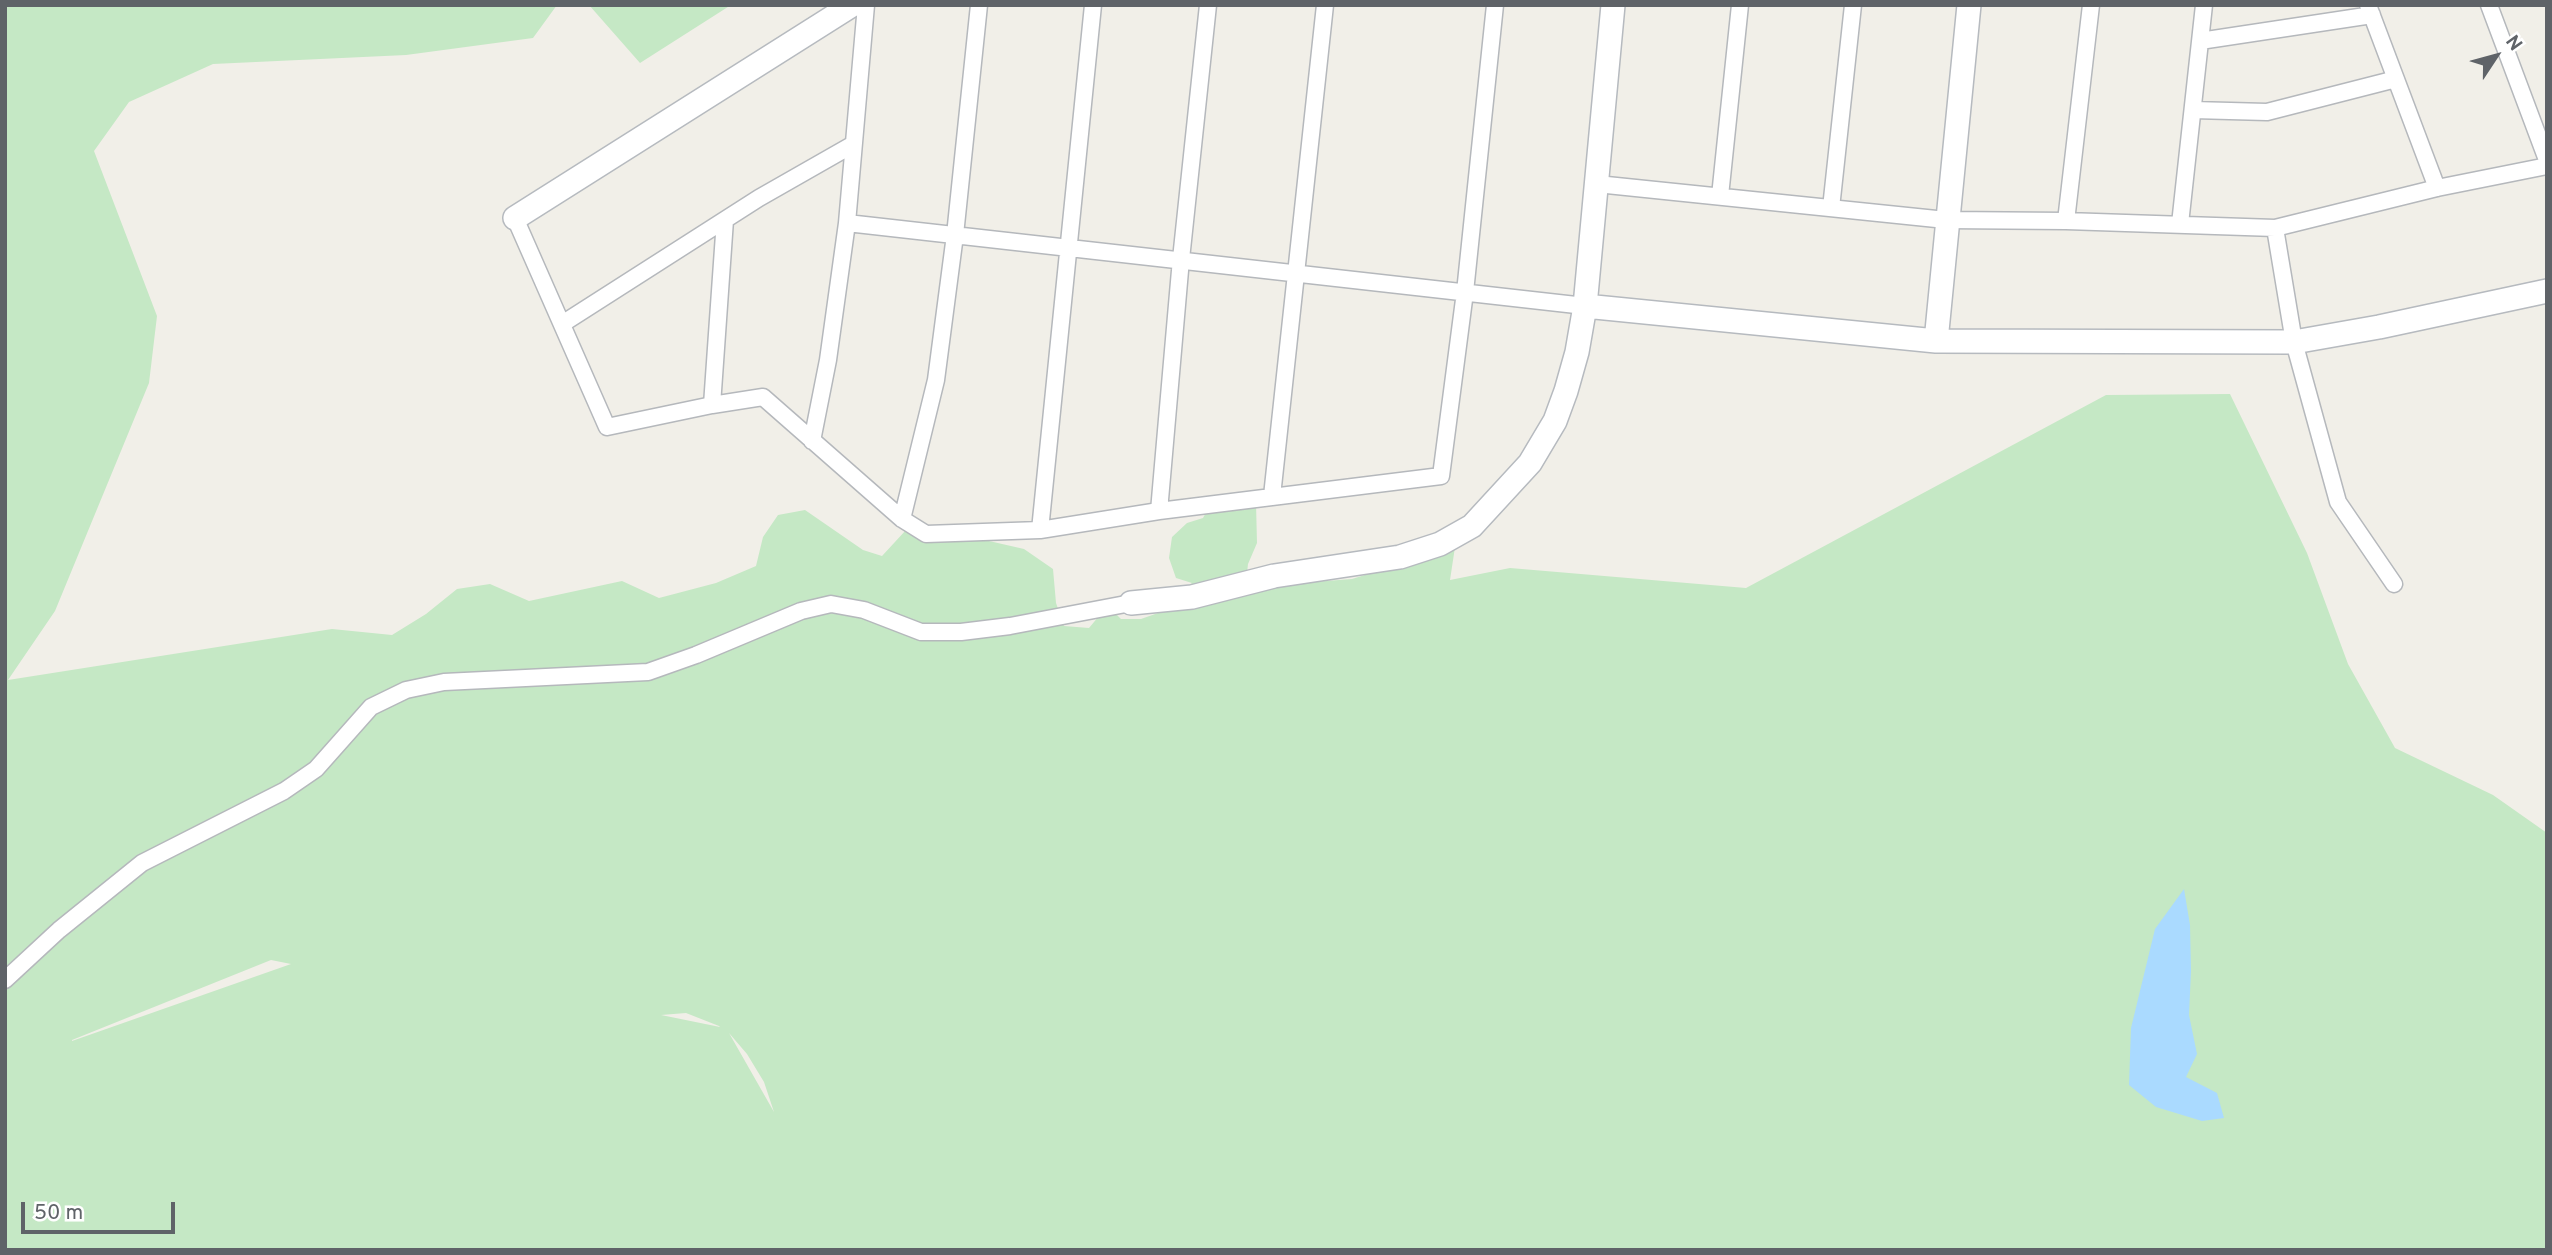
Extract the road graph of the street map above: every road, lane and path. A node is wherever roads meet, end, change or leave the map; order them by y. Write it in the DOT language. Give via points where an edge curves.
graph roads {
  1 [pos="852,5"];
  2 [pos="866,5"];
  3 [pos="979,5"];
  4 [pos="1093,5"];
  5 [pos="1208,5"];
  6 [pos="1325,5"];
  7 [pos="1495,5"];
  8 [pos="1613,5"];
  9 [pos="1740,5"];
  10 [pos="1853,5"];
  11 [pos="1969,5"];
  12 [pos="2091,5"];
  13 [pos="2204,5"];
  14 [pos="2490,5"];
  15 [pos="2370,10"];
  16 [pos="2200,41"];
  17 [pos="2396,79"];
  18 [pos="2193,110"];
  19 [pos="852,145"];
  20 [pos="2547,160"];
  21 [pos="2547,166"];
  22 [pos="1597,184"];
  23 [pos="2437,188"];
  24 [pos="1720,196"];
  25 [pos="1831,208"];
  26 [pos="515,218"];
  27 [pos="725,220"];
  28 [pos="1946,220"];
  29 [pos="2066,221"];
  30 [pos="847,223"];
  31 [pos="2180,224"];
  32 [pos="2275,228"];
  33 [pos="955,235"];
  34 [pos="1068,247"];
  35 [pos="1181,259"];
  36 [pos="1295,272"];
  37 [pos="2547,291"];
  38 [pos="1465,292"];
  39 [pos="1585,306"];
  40 [pos="562,324"];
  41 [pos="1936,341"];
  42 [pos="2294,342"];
  43 [pos="712,405"];
  44 [pos="811,440"];
  45 [pos="1272,496"];
  46 [pos="1159,512"];
  47 [pos="902,519"];
  48 [pos="1041,530"];
  49 [pos="2394,584"];
  50 [pos="1131,604"];
  51 [pos="5,980"];
  1 -- 26 [label="street"];
  2 -- 19 [label="street"];
  3 -- 33 [label="street"];
  4 -- 34 [label="street"];
  5 -- 35 [label="street"];
  6 -- 36 [label="street"];
  7 -- 38 [label="street"];
  8 -- 22 [label="street"];
  9 -- 24 [label="street"];
  10 -- 25 [label="street"];
  11 -- 28 [label="street"];
  12 -- 29 [label="street"];
  13 -- 16 [label="street"];
  14 -- 20 [label="street"];
  15 -- 16 [label="street"];
  15 -- 17 [label="street"];
  16 -- 18 [label="street"];
  17 -- 18 [label="street" via="2267,113"];
  17 -- 23 [label="street"];
  18 -- 31 [label="street"];
  19 -- 27 [label="street"];
  19 -- 30 [label="street"];
  21 -- 23 [label="street"];
  22 -- 24 [label="street"];
  22 -- 39 [label="street"];
  23 -- 32 [label="street"];
  24 -- 25 [label="street"];
  25 -- 28 [label="street"];
  26 -- 40 [label="street"];
  27 -- 40 [label="street"];
  27 -- 43 [label="street"];
  28 -- 29 [label="street"];
  28 -- 41 [label="street"];
  29 -- 31 [label="street"];
  30 -- 33 [label="street"];
  30 -- 44 [label="street" via="828,360"];
  31 -- 32 [label="street"];
  32 -- 42 [label="street"];
  33 -- 34 [label="street"];
  33 -- 47 [label="street" via="936,380"];
  34 -- 35 [label="street"];
  34 -- 48 [label="street"];
  35 -- 36 [label="street"];
  35 -- 46 [label="street"];
  36 -- 38 [label="street"];
  36 -- 45 [label="street"];
  37 -- 42 [label="street"];
  38 -- 39 [label="street"];
  38 -- 45 [label="street" via="1441,476"];
  39 -- 41 [label="street"];
  39 -- 50 [label="street" via="1577,352 1555,421 1530,463 1472,526 1440,544 1400,557 1274,576 1192,597"];
  40 -- 43 [label="street" via="607,427"];
  41 -- 42 [label="street"];
  42 -- 49 [label="street" via="2338,502"];
  43 -- 44 [label="street" via="763,397"];
  44 -- 47 [label="street"];
  45 -- 46 [label="street"];
  46 -- 48 [label="street"];
  47 -- 48 [label="street" via="926,534"];
  50 -- 51 [label="street" via="1010,626 921,632 863,610 831,604 801,611 648,671 444,682 405,690 371,707 316,769 284,791 142,863"];
}
